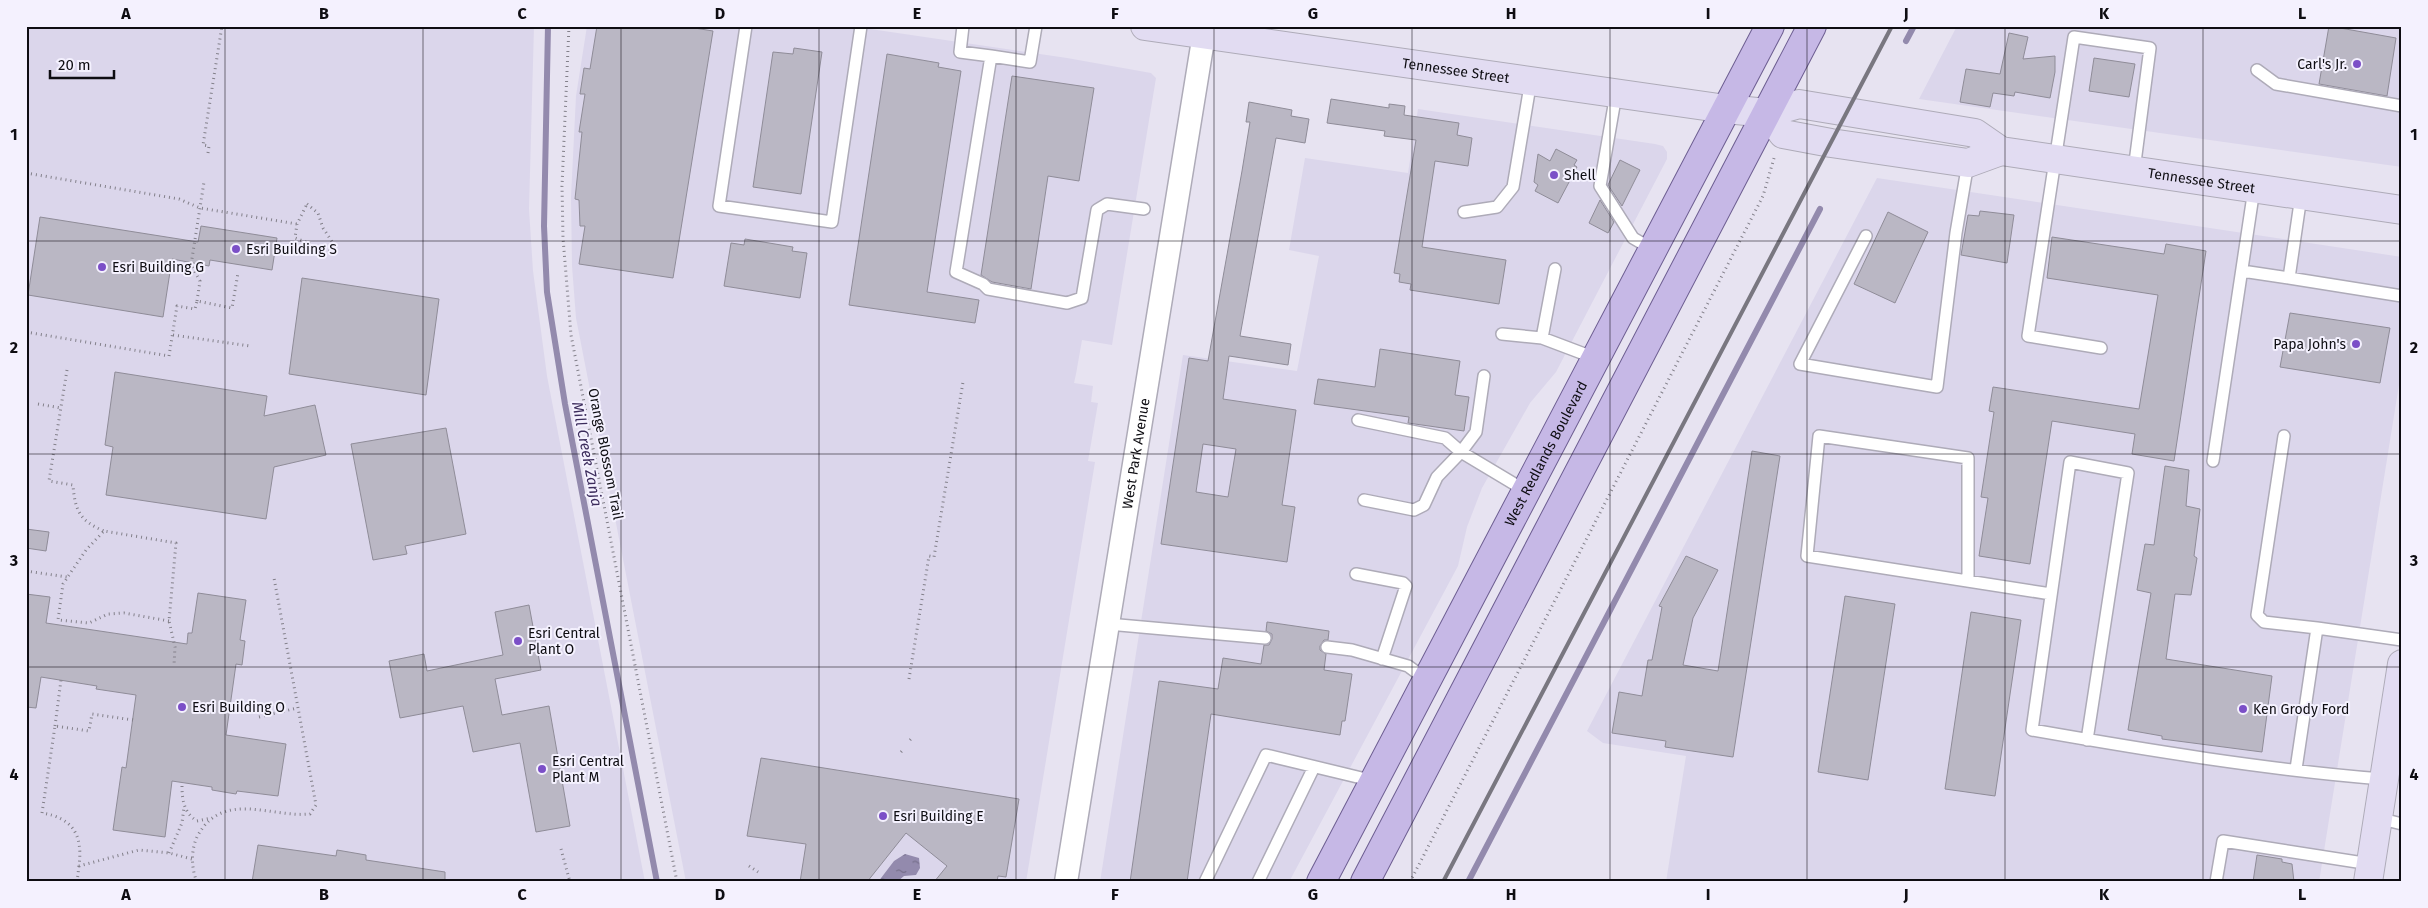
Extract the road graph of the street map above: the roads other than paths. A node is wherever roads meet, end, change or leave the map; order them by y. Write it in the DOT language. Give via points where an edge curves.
graph roads {
  1 [pos="746,26"];
  2 [pos="861,26"];
  3 [pos="963,26"];
  4 [pos="1036,26"];
  5 [pos="1145,26"];
  6 [pos="1770,26"];
  7 [pos="1812,26"];
  8 [pos="1204,30"];
  9 [pos="990,56"];
  10 [pos="2257,70"];
  11 [pos="1531,80"];
  12 [pos="1616,94"];
  13 [pos="2402,106"];
  14 [pos="1726,109"];
  15 [pos="1767,113"];
  16 [pos="2001,151"];
  17 [pos="2056,161"];
  18 [pos="1968,163"];
  19 [pos="2134,172"];
  20 [pos="2254,189"];
  21 [pos="2301,196"];
  22 [pos="1144,208"];
  23 [pos="2402,210"];
  24 [pos="1464,212"];
  25 [pos="1866,236"];
  26 [pos="1652,249"];
  27 [pos="1555,269"];
  28 [pos="2242,271"];
  29 [pos="2289,278"];
  30 [pos="2402,296"];
  31 [pos="1502,334"];
  32 [pos="1542,338"];
  33 [pos="2101,348"];
  34 [pos="1595,358"];
  35 [pos="1484,376"];
  36 [pos="1358,420"];
  37 [pos="2284,436"];
  38 [pos="1461,452"];
  39 [pos="2213,461"];
  40 [pos="1526,491"];
  41 [pos="1364,500"];
  42 [pos="1356,574"];
  43 [pos="1968,580"];
  44 [pos="2051,594"];
  45 [pos="1108,624"];
  46 [pos="2317,628"];
  47 [pos="1265,638"];
  48 [pos="2402,640"];
  49 [pos="1327,647"];
  50 [pos="1382,659"];
  51 [pos="2402,664"];
  52 [pos="1427,680"];
  53 [pos="2087,740"];
  54 [pos="1314,766"];
  55 [pos="2296,769"];
  56 [pos="2383,779"];
  57 [pos="1374,781"];
  58 [pos="2390,821"];
  59 [pos="2369,873"];
  60 [pos="1066,882"];
  61 [pos="1205,882"];
  62 [pos="1258,882"];
  63 [pos="1321,882"];
  64 [pos="1365,882"];
  65 [pos="2216,882"];
  1 -- 2 [label="lane" via="719,206 832,222"];
  3 -- 9 [label="lane" via="960,52"];
  4 -- 9 [label="lane" via="1030,62"];
  5 -- 8 [label="main road, Tennessee Street"];
  6 -- 14 [label="main road, West Redlands Boulevard"];
  7 -- 15 [label="main road"];
  8 -- 11 [label="main road, Tennessee Street"];
  8 -- 45 [label="street, West Park Avenue"];
  9 -- 22 [label="lane" via="956,272 983,284 988,290 1067,303 1082,298 1097,210 1107,204"];
  10 -- 13 [label="lane" via="2276,84"];
  11 -- 12 [label="main road, Tennessee Street"];
  11 -- 24 [label="lane" via="1513,187 1497,207"];
  12 -- 14 [label="main road, Tennessee Street"];
  12 -- 26 [label="lane" via="1600,186 1633,238"];
  14 -- 15 [label="main road, Tennessee Street"];
  14 -- 26 [label="main road, West Redlands Boulevard"];
  15 -- 16 [label="main road, Tennessee Street" via="1799,104 1975,133"];
  15 -- 18 [label="main road" via="1783,134"];
  15 -- 64 [label="main road"];
  16 -- 17 [label="main road, Tennessee Street"];
  16 -- 18 [label="main road"];
  17 -- 19 [label="main road, Tennessee Street"];
  17 -- 19 [label="lane" via="2074,37 2150,48"];
  17 -- 33 [label="lane" via="2028,336"];
  18 -- 25 [label="lane" via="1938,387 1800,364"];
  19 -- 20 [label="main road, Tennessee Street"];
  20 -- 21 [label="main road, Tennessee Street"];
  20 -- 28 [label="lane"];
  21 -- 23 [label="main road, Tennessee Street"];
  21 -- 29 [label="lane"];
  26 -- 34 [label="main road, West Redlands Boulevard"];
  27 -- 32 [label="lane"];
  28 -- 29 [label="lane"];
  28 -- 39 [label="lane"];
  29 -- 30 [label="lane"];
  31 -- 32 [label="lane"];
  32 -- 34 [label="lane"];
  34 -- 40 [label="main road, West Redlands Boulevard"];
  35 -- 38 [label="lane" via="1476,432"];
  36 -- 38 [label="lane" via="1445,438"];
  37 -- 46 [label="lane" via="2257,615 2264,622"];
  38 -- 40 [label="lane"];
  38 -- 41 [label="lane" via="1437,477 1424,504 1414,510"];
  40 -- 52 [label="main road, West Redlands Boulevard"];
  42 -- 50 [label="lane" via="1406,586"];
  43 -- 43 [label="lane" via="1968,458 1819,436 1807,556"];
  43 -- 44 [label="lane"];
  44 -- 53 [label="lane" via="2032,730"];
  44 -- 53 [label="lane" via="2070,462 2128,473"];
  45 -- 47 [label="lane"];
  45 -- 60 [label="street, West Park Avenue"];
  46 -- 48 [label="lane"];
  46 -- 55 [label="lane"];
  49 -- 50 [label="lane"];
  50 -- 52 [label="lane" via="1408,666"];
  51 -- 56 [label="main road"];
  52 -- 57 [label="main road, West Redlands Boulevard"];
  53 -- 55 [label="lane"];
  54 -- 57 [label="lane"];
  54 -- 61 [label="lane" via="1266,755"];
  54 -- 62 [label="lane"];
  55 -- 56 [label="lane"];
  56 -- 58 [label="main road"];
  57 -- 63 [label="main road, West Redlands Boulevard"];
  58 -- 59 [label="main road"];
  59 -- 65 [label="lane" via="2223,841"];
}
